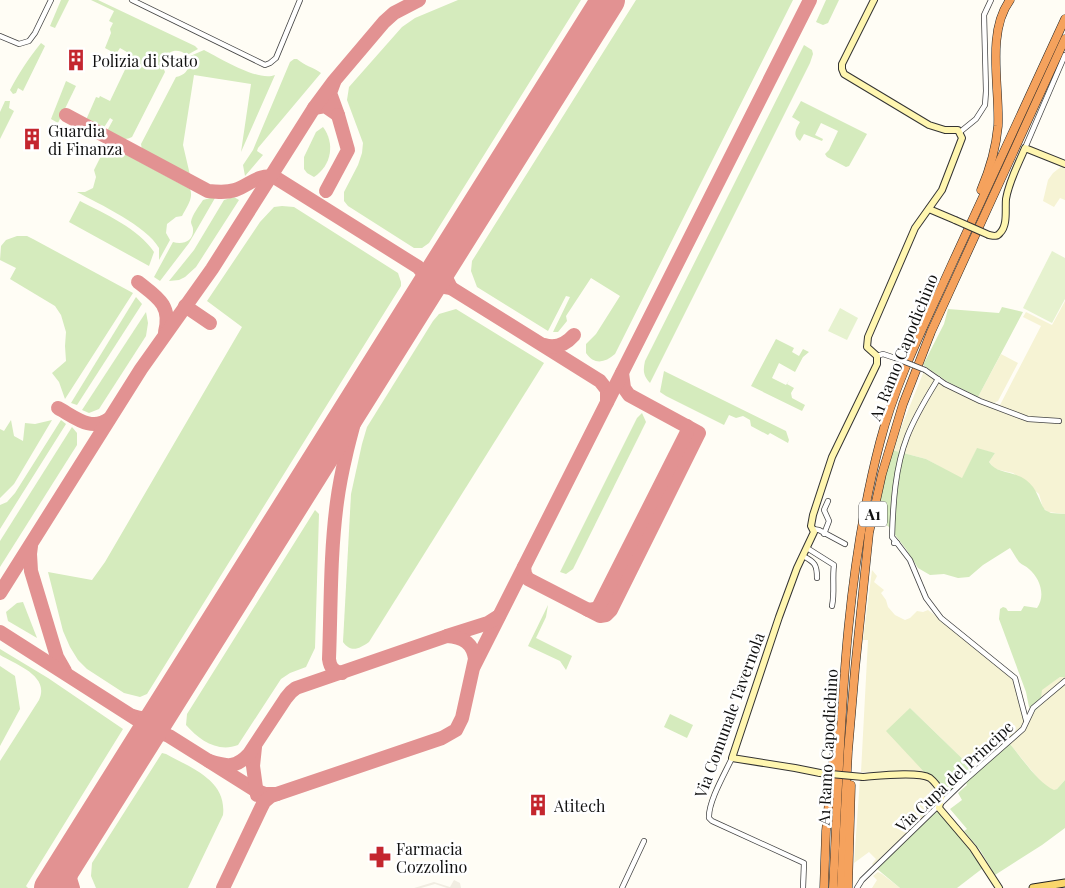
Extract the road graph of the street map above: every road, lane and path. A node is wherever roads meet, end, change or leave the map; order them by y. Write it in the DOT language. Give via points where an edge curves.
graph roads {
  1 [pos="51,0"];
  2 [pos="132,0"];
  3 [pos="300,0"];
  4 [pos="874,0"];
  5 [pos="991,0"];
  6 [pos="1010,0"];
  7 [pos="1065,19"];
  8 [pos="0,36"];
  9 [pos="1065,40"];
  10 [pos="1065,54"];
  11 [pos="960,132"];
  12 [pos="1025,148"];
  13 [pos="1065,164"];
  14 [pos="930,209"];
  15 [pos="943,284"];
  16 [pos="877,356"];
  17 [pos="938,378"];
  18 [pos="1059,421"];
  19 [pos="828,501"];
  20 [pos="813,530"];
  21 [pos="824,534"];
  22 [pos="845,544"];
  23 [pos="807,548"];
  24 [pos="802,556"];
  25 [pos="817,578"];
  26 [pos="832,606"];
  27 [pos="1065,681"];
  28 [pos="842,720"];
  29 [pos="1026,720"];
  30 [pos="848,751"];
  31 [pos="732,758"];
  32 [pos="939,805"];
  33 [pos="644,841"];
  34 [pos="1065,883"];
  35 [pos="622,888"];
  36 [pos="803,888"];
  37 [pos="824,888"];
  38 [pos="833,888"];
  39 [pos="841,888"];
  40 [pos="848,888"];
  41 [pos="857,888"];
  42 [pos="999,888"];
  43 [pos="1034,888"];
  1 -- 8 [label="street" via="29,41 18,44"];
  2 -- 3 [label="street" via="265,65 276,58"];
  4 -- 11 [label="street" via="842,64 844,74 929,125"];
  5 -- 11 [label="street" via="984,15 985,105"];
  6 -- 15 [label="highway" via="997,32 998,115 993,155"];
  7 -- 15 [label="highway, A1 Ramo Capodichino / A1"];
  9 -- 30 [label="highway, A1 Ramo Capodichino / A1" via="931,332 892,439 869,533"];
  10 -- 12 [label="street"];
  11 -- 14 [label="street" via="962,138 954,162"];
  12 -- 13 [label="street"];
  12 -- 14 [label="street, bridge" via="1006,198 1002,231 995,236"];
  14 -- 16 [label="street" via="915,228 868,337 867,347"];
  15 -- 28 [label="highway, A1 Ramo Capodichino / A1" via="898,386 880,440 866,502 854,584"];
  16 -- 17 [label="street, bridge" via="883,354 895,358"];
  16 -- 20 [label="street, Via Comunale Tavernola" via="877,364 832,457 810,526"];
  17 -- 18 [label="street" via="980,401 1028,419"];
  17 -- 29 [label="street" via="903,450 893,506 892,537 910,560 926,598 941,618 1015,678"];
  19 -- 21 [label="street" via="824,510 829,521"];
  20 -- 21 [label="street"];
  20 -- 23 [label="street, Via Comunale Tavernola"];
  21 -- 22 [label="street"];
  23 -- 24 [label="street, Via Comunale Tavernola"];
  23 -- 26 [label="street" via="834,565"];
  24 -- 25 [label="street" via="813,561 817,567"];
  24 -- 31 [label="street, Via Comunale Tavernola" via="760,669"];
  27 -- 29 [label="street, Via Cupa del Principe" via="1033,708"];
  28 -- 37 [label="highway" via="831,778"];
  28 -- 38 [label="highway, A1 Ramo Capodichino / A1"];
  29 -- 32 [label="street, Via Cupa del Principe" via="1023,730"];
  30 -- 39 [label="highway, A1 Ramo Capodichino / A1"];
  30 -- 40 [label="highway" via="851,802"];
  31 -- 32 [label="street, bridge" via="820,773 926,777 942,793"];
  31 -- 36 [label="street, Via Comunale Tavernola" via="709,818 804,863"];
  32 -- 41 [label="street, Via Cupa del Principe"];
  32 -- 42 [label="street"];
  33 -- 35 [label="street"];
  34 -- 43 [label="main road"];
}
